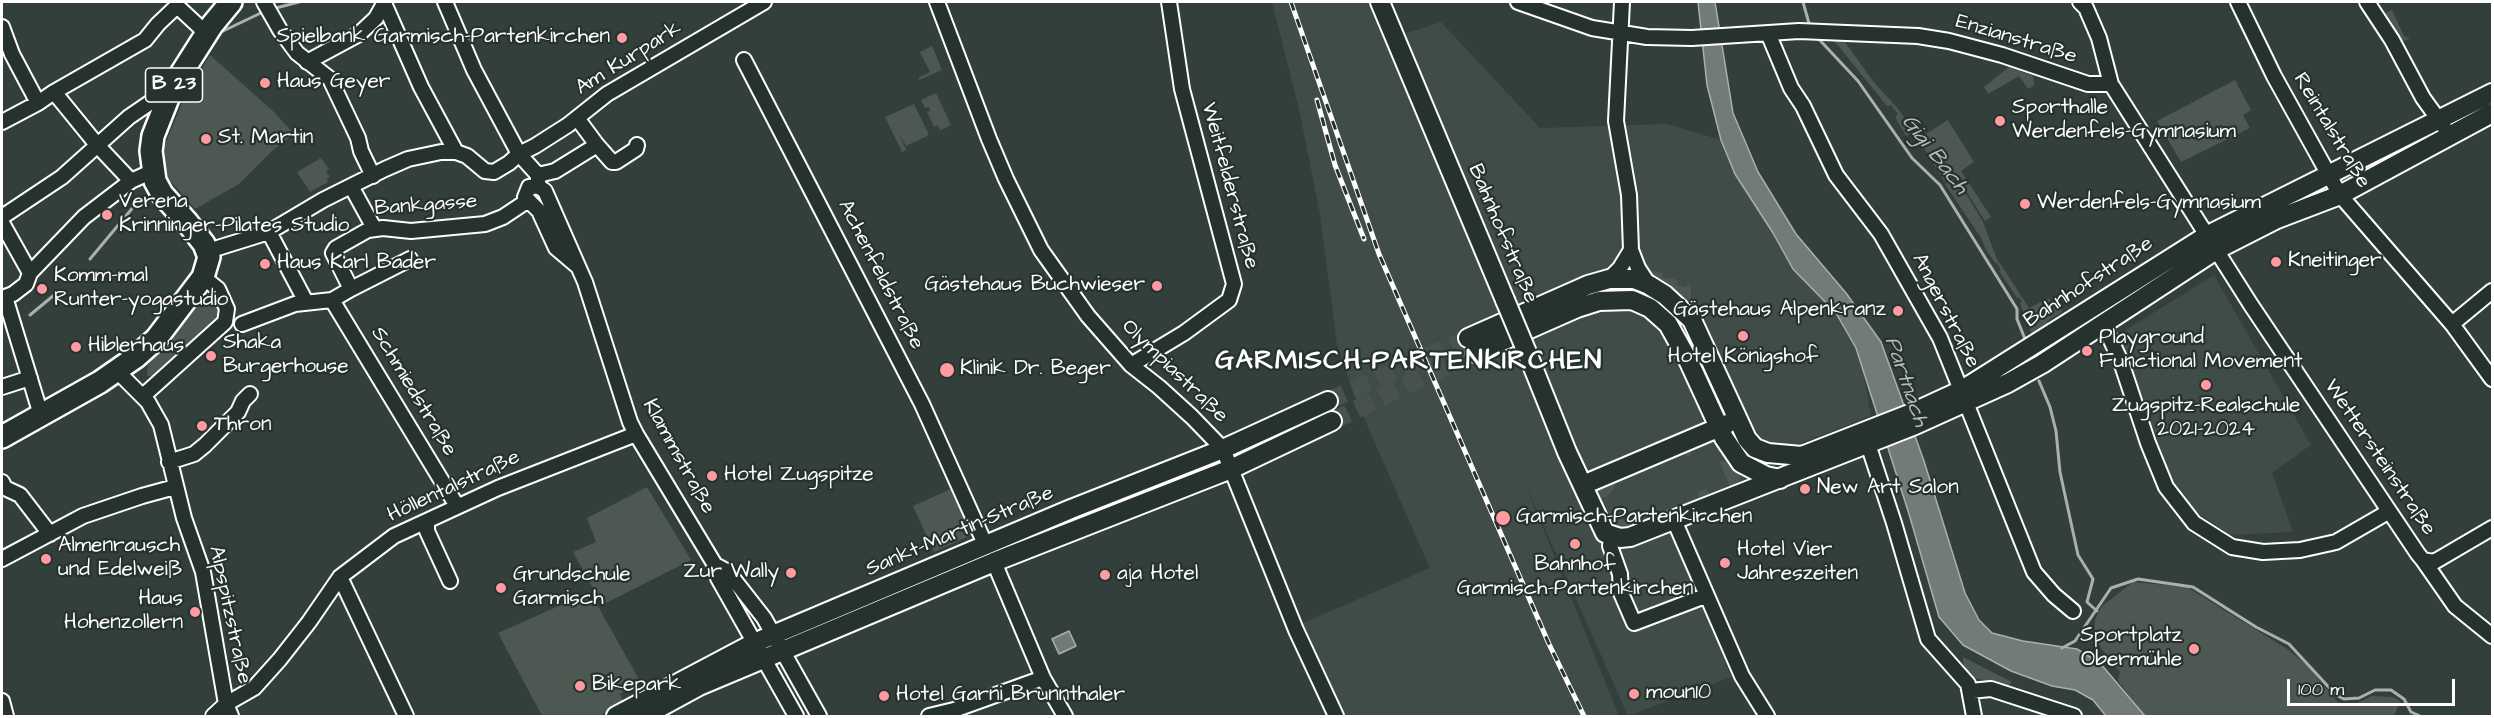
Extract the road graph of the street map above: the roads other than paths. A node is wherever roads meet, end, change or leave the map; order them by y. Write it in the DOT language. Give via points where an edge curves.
graph roads {
  1 [pos="231,2"];
  2 [pos="265,2"];
  3 [pos="384,2"];
  4 [pos="445,2"];
  5 [pos="764,2"];
  6 [pos="937,2"];
  7 [pos="1169,2"];
  8 [pos="1380,2"];
  9 [pos="1518,2"];
  10 [pos="1622,2"];
  11 [pos="2238,2"];
  12 [pos="2367,2"];
  13 [pos="2088,4"];
  14 [pos="2,27"];
  15 [pos="206,33"];
  16 [pos="1619,33"];
  17 [pos="1768,33"];
  18 [pos="744,60"];
  19 [pos="307,62"];
  20 [pos="2111,84"];
  21 [pos="172,88"];
  22 [pos="54,92"];
  23 [pos="2493,93"];
  24 [pos="38,103"];
  25 [pos="2493,113"];
  26 [pos="577,118"];
  27 [pos="2,122"];
  28 [pos="2444,128"];
  29 [pos="597,145"];
  30 [pos="637,145"];
  31 [pos="98,146"];
  32 [pos="453,146"];
  33 [pos="516,150"];
  34 [pos="373,176"];
  35 [pos="2328,177"];
  36 [pos="538,180"];
  37 [pos="131,181"];
  38 [pos="351,186"];
  39 [pos="160,187"];
  40 [pos="2340,195"];
  41 [pos="527,201"];
  42 [pos="2,217"];
  43 [pos="2,223"];
  44 [pos="374,228"];
  45 [pos="269,232"];
  46 [pos="2211,243"];
  47 [pos="1631,250"];
  48 [pos="207,251"];
  49 [pos="410,259"];
  50 [pos="576,265"];
  51 [pos="30,273"];
  52 [pos="203,277"];
  53 [pos="1609,279"];
  54 [pos="1649,285"];
  55 [pos="351,289"];
  56 [pos="2493,291"];
  57 [pos="3,296"];
  58 [pos="332,300"];
  59 [pos="306,302"];
  60 [pos="2103,323"];
  61 [pos="242,324"];
  62 [pos="2452,324"];
  63 [pos="1131,365"];
  64 [pos="117,371"];
  65 [pos="30,378"];
  66 [pos="2493,380"];
  67 [pos="2,387"];
  68 [pos="250,394"];
  69 [pos="143,396"];
  70 [pos="1965,397"];
  71 [pos="1328,401"];
  72 [pos="41,415"];
  73 [pos="1738,419"];
  74 [pos="1332,421"];
  75 [pos="1719,428"];
  76 [pos="636,434"];
  77 [pos="1873,435"];
  78 [pos="2,437"];
  79 [pos="1223,449"];
  80 [pos="1762,450"];
  81 [pos="168,457"];
  82 [pos="1231,469"];
  83 [pos="1752,480"];
  84 [pos="2,482"];
  85 [pos="1582,485"];
  86 [pos="175,487"];
  87 [pos="457,506"];
  88 [pos="2388,512"];
  89 [pos="1674,520"];
  90 [pos="427,522"];
  91 [pos="2493,528"];
  92 [pos="50,534"];
  93 [pos="1611,536"];
  94 [pos="990,554"];
  95 [pos="2,559"];
  96 [pos="2423,560"];
  97 [pos="715,565"];
  98 [pos="340,577"];
  99 [pos="450,581"];
  100 [pos="1705,596"];
  101 [pos="2073,611"];
  102 [pos="772,635"];
  103 [pos="2493,636"];
  104 [pos="754,643"];
  105 [pos="781,652"];
  106 [pos="763,659"];
  107 [pos="1042,678"];
  108 [pos="1970,692"];
  109 [pos="2,701"];
  110 [pos="229,710"];
  111 [pos="6,717"];
  112 [pos="213,717"];
  113 [pos="406,717"];
  114 [pos="616,717"];
  115 [pos="644,717"];
  116 [pos="796,717"];
  117 [pos="819,717"];
  118 [pos="929,717"];
  119 [pos="1065,717"];
  120 [pos="1336,717"];
  121 [pos="1767,717"];
  122 [pos="1974,717"];
  123 [pos="2074,717"];
  1 -- 15 [label="main road, B 23"];
  2 -- 19 [label="street" via="280,30"];
  3 -- 19 [label="street" via="376,18 359,34"];
  3 -- 32 [label="street" via="413,70"];
  4 -- 33 [label="street" via="474,70"];
  5 -- 26 [label="street, Am Kurpark" via="606,94"];
  6 -- 63 [label="street, Olympiastraße" via="989,140 1041,250 1088,316"];
  7 -- 63 [label="street, Weitfelderstraße" via="1182,89 1234,284 1229,300"];
  8 -- 85 [label="main road, Bahnhofstraße, bridge"];
  9 -- 16 [label="street, Enzianstraße" via="1592,28"];
  10 -- 16 [label="street"];
  11 -- 35 [label="street, Reintalstraße"];
  12 -- 28 [label="street"];
  13 -- 20 [label="street, Wettersteinstraße"];
  14 -- 24 [label="street"];
  15 -- 21 [label="main road, B 23"];
  15 -- 22 [label="street" via="177,6 145,40"];
  16 -- 17 [label="street, Enzianstraße" via="1692,38"];
  16 -- 47 [label="street" via="1616,121 1629,195"];
  17 -- 20 [label="street, Enzianstraße" via="1918,36 2002,55 2088,84"];
  17 -- 70 [label="street, Angerstraße" via="1791,88 1836,175 1881,234 1907,278 1940,338"];
  18 -- 94 [label="street, Achenfeldstraße" via="922,404"];
  19 -- 34 [label="street" via="330,79"];
  20 -- 46 [label="street, Wettersteinstraße"];
  21 -- 31 [label="street" via="129,117"];
  21 -- 39 [label="main road, B 23" via="153,136"];
  22 -- 24 [label="street"];
  22 -- 31 [label="street"];
  23 -- 28 [label="main road, Bahnhofstraße"];
  24 -- 27 [label="street"];
  25 -- 28 [label="main road"];
  26 -- 29 [label="street"];
  26 -- 33 [label="street, Am Kurpark" via="535,146"];
  28 -- 35 [label="main road, Bahnhofstraße"];
  28 -- 40 [label="main road, Bahnhofstraße"];
  29 -- 30 [label="street" via="612,162"];
  29 -- 36 [label="street"];
  31 -- 37 [label="street"];
  31 -- 42 [label="street" via="62,177"];
  32 -- 33 [label="street, Am Kurpark" via="485,171 494,172 509,163"];
  32 -- 34 [label="street" via="408,159"];
  33 -- 36 [label="street"];
  34 -- 38 [label="street"];
  35 -- 40 [label="street, Reintalstraße"];
  35 -- 46 [label="main road, Bahnhofstraße"];
  36 -- 41 [label="street" via="527,189"];
  36 -- 50 [label="street, Klammstraße"];
  37 -- 39 [label="street"];
  37 -- 51 [label="street" via="84,218"];
  38 -- 44 [label="street"];
  38 -- 45 [label="street"];
  39 -- 48 [label="main road"];
  40 -- 46 [label="main road, Bahnhofstraße"];
  40 -- 62 [label="street, Reintalstraße"];
  41 -- 44 [label="street, Bankgasse" via="495,221 411,231"];
  41 -- 50 [label="street, Klammstraße" via="539,211 556,248"];
  43 -- 51 [label="street"];
  44 -- 55 [label="street, Bankgasse" via="333,253"];
  45 -- 48 [label="street"];
  45 -- 59 [label="street"];
  46 -- 60 [label="main road, Bahnhofstraße"];
  46 -- 70 [label="main road, Bahnhofstraße"];
  46 -- 88 [label="street, Wettersteinstraße"];
  47 -- 53 [label="street"];
  47 -- 54 [label="street"];
  48 -- 52 [label="main road"];
  49 -- 55 [label="street"];
  50 -- 76 [label="street, Klammstraße" via="593,303"];
  51 -- 57 [label="street" via="26,284"];
  52 -- 64 [label="main road" via="156,339"];
  52 -- 69 [label="street" via="218,289 227,309 225,322"];
  53 -- 54 [label="main road" via="1634,279"];
  53 -- 75 [label="main road" via="1569,292 1471,345 1599,301 1632,300 1650,308 1668,324"];
  54 -- 73 [label="main road" via="1692,320"];
  55 -- 58 [label="street"];
  56 -- 62 [label="street"];
  57 -- 65 [label="street"];
  58 -- 59 [label="street"];
  58 -- 87 [label="street, Schmiedstraße"];
  59 -- 61 [label="street"];
  60 -- 70 [label="main road, Bahnhofstraße" via="2042,364"];
  60 -- 88 [label="street" via="2166,487 2194,523 2232,548 2263,552 2300,550 2336,542"];
  62 -- 66 [label="street, Reintalstraße"];
  63 -- 79 [label="street, Olympiastraße" via="1160,387"];
  64 -- 69 [label="street, Alpspitzstraße"];
  64 -- 72 [label="main road"];
  65 -- 67 [label="street"];
  65 -- 72 [label="street"];
  68 -- 81 [label="street" via="238,412 194,454"];
  69 -- 81 [label="street, Alpspitzstraße" via="161,425"];
  70 -- 77 [label="main road, Bahnhofstraße"];
  70 -- 101 [label="street, Angerstraße" via="2034,572"];
  71 -- 79 [label="main road, Sankt-Martin-Straße"];
  72 -- 78 [label="main road"];
  73 -- 75 [label="main road"];
  73 -- 80 [label="main road" via="1748,439"];
  74 -- 82 [label="main road, Sankt-Martin-Straße"];
  75 -- 83 [label="main road"];
  75 -- 85 [label="main road"];
  76 -- 87 [label="street, Höllentalstraße"];
  76 -- 97 [label="street, Klammstraße"];
  77 -- 80 [label="main road, Bahnhofstraße" via="1802,456"];
  77 -- 83 [label="main road, Bahnhofstraße" via="1780,479"];
  77 -- 108 [label="street" via="1928,639 1963,677"];
  79 -- 82 [label="street, Olympiastraße"];
  79 -- 94 [label="main road, Sankt-Martin-Straße" via="1071,509"];
  80 -- 83 [label="main road"];
  81 -- 86 [label="street, Alpspitzstraße"];
  82 -- 94 [label="main road, Sankt-Martin-Straße"];
  82 -- 120 [label="street, Olympiastraße"];
  83 -- 89 [label="main road"];
  84 -- 92 [label="street" via="4,488 20,495"];
  85 -- 93 [label="main road, Bahnhofstraße" via="1605,533"];
  86 -- 92 [label="street" via="83,516"];
  86 -- 110 [label="street, Alpspitzstraße" via="203,572"];
  87 -- 90 [label="street, Höllentalstraße"];
  88 -- 96 [label="street, Wettersteinstraße"];
  89 -- 93 [label="main road" via="1630,537"];
  89 -- 100 [label="street"];
  90 -- 98 [label="street, Höllentalstraße" via="394,536"];
  90 -- 99 [label="street" via="427,531"];
  91 -- 96 [label="street, Wettersteinstraße" via="2434,562"];
  92 -- 95 [label="street"];
  93 -- 100 [label="street, Bahnhofstraße" via="1621,593 1634,623"];
  94 -- 102 [label="main road, Sankt-Martin-Straße"];
  94 -- 105 [label="main road, Sankt-Martin-Straße"];
  94 -- 107 [label="street, Achenfeldstraße"];
  96 -- 103 [label="street" via="2456,606"];
  97 -- 102 [label="street, Klammstraße" via="729,572"];
  97 -- 104 [label="street, Klammstraße" via="718,578"];
  98 -- 110 [label="street, Höllentalstraße" via="280,659"];
  98 -- 113 [label="street"];
  100 -- 121 [label="street" via="1742,676"];
  102 -- 104 [label="main road, Sankt-Martin-Straße"];
  102 -- 105 [label="street, Klammstraße"];
  104 -- 106 [label="street, Klammstraße"];
  104 -- 114 [label="main road, Sankt-Martin-Straße"];
  105 -- 106 [label="main road, Sankt-Martin-Straße"];
  105 -- 117 [label="street, Klammstraße"];
  106 -- 115 [label="main road, Sankt-Martin-Straße" via="699,686"];
  106 -- 116 [label="street, Klammstraße"];
  107 -- 118 [label="street"];
  107 -- 119 [label="street, Achenfeldstraße"];
  108 -- 122 [label="street"];
  108 -- 123 [label="street" via="1991,689"];
  109 -- 111 [label="street"];
  110 -- 112 [label="street, Höllentalstraße"];
}
